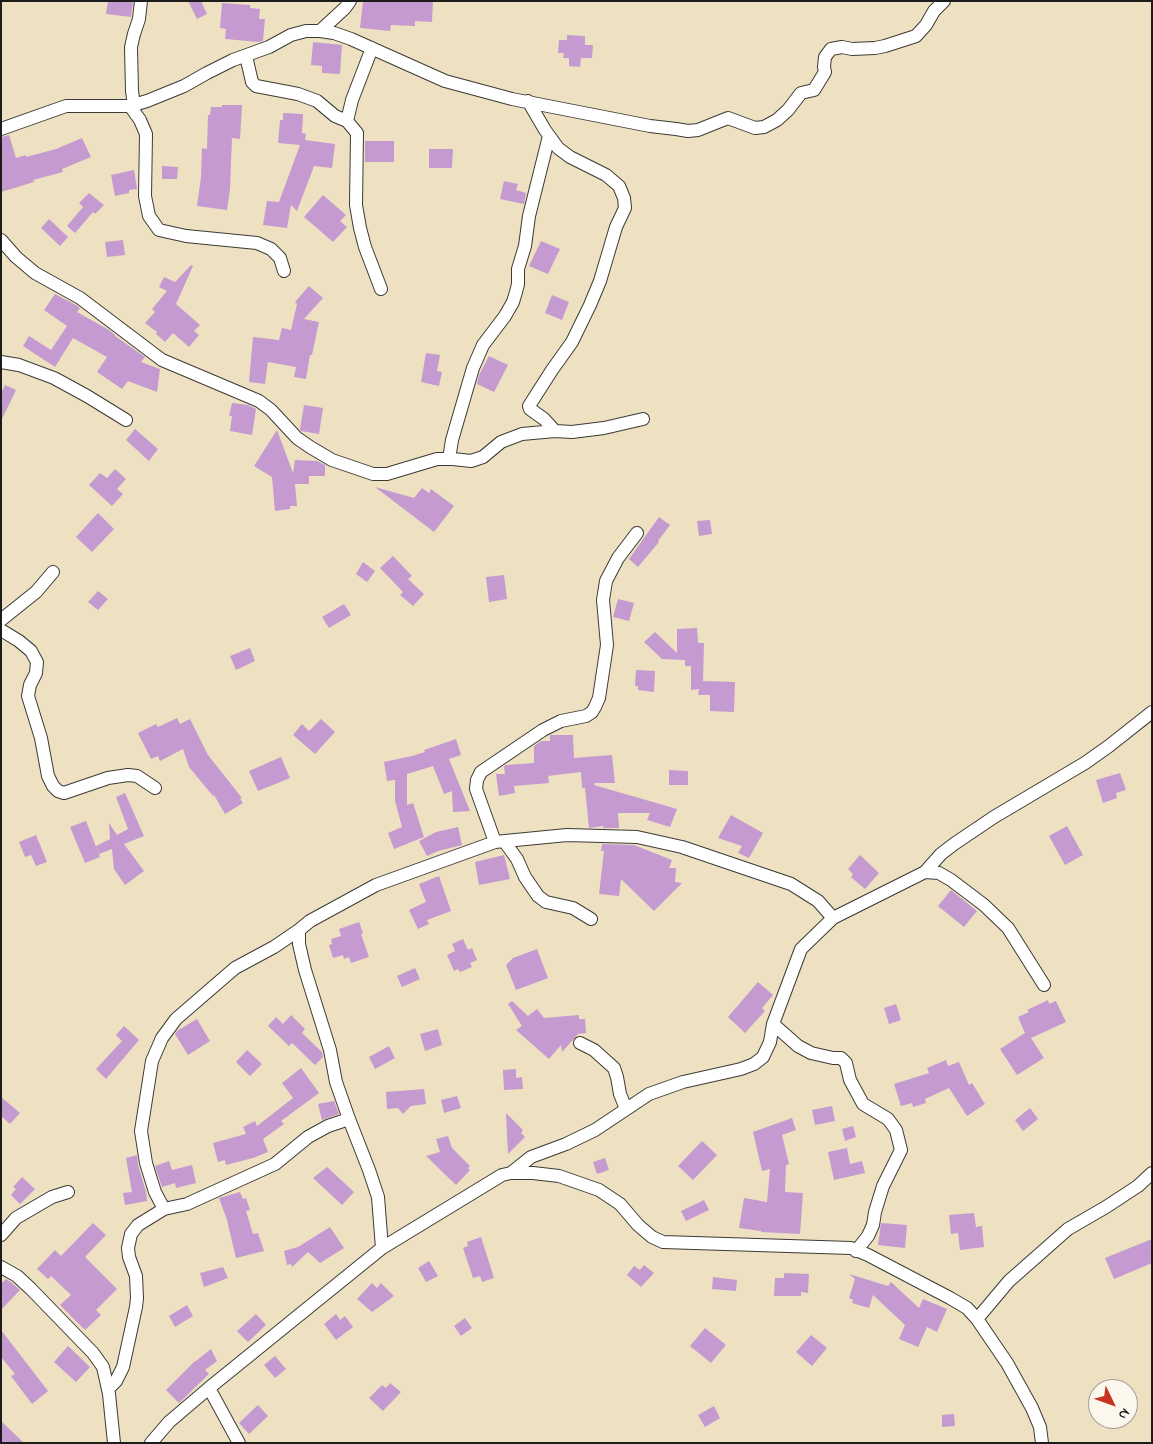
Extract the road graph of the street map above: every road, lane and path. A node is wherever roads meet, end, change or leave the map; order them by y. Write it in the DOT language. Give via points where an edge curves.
graph roads {
  1 [pos="141,1"];
  2 [pos="350,1"];
  3 [pos="944,1"];
  4 [pos="320,31"];
  5 [pos="372,48"];
  6 [pos="246,56"];
  7 [pos="528,101"];
  8 [pos="132,105"];
  9 [pos="347,121"];
  10 [pos="1,129"];
  11 [pos="549,136"];
  12 [pos="1,240"];
  13 [pos="284,271"];
  14 [pos="381,289"];
  15 [pos="1,362"];
  16 [pos="126,420"];
  17 [pos="643,420"];
  18 [pos="555,431"];
  19 [pos="449,459"];
  20 [pos="637,533"];
  21 [pos="53,572"];
  22 [pos="1,620"];
  23 [pos="1,630"];
  24 [pos="1152,712"];
  25 [pos="155,788"];
  26 [pos="499,842"];
  27 [pos="925,872"];
  28 [pos="833,918"];
  29 [pos="591,919"];
  30 [pos="299,930"];
  31 [pos="1044,985"];
  32 [pos="773,1024"];
  33 [pos="580,1043"];
  34 [pos="626,1109"];
  35 [pos="349,1119"];
  36 [pos="511,1173"];
  37 [pos="1152,1173"];
  38 [pos="68,1192"];
  39 [pos="164,1209"];
  40 [pos="1,1235"];
  41 [pos="382,1248"];
  42 [pos="856,1251"];
  43 [pos="1,1267"];
  44 [pos="977,1318"];
  45 [pos="209,1388"];
  46 [pos="108,1390"];
  47 [pos="114,1443"];
  48 [pos="151,1443"];
  49 [pos="238,1443"];
  50 [pos="1042,1443"];
  1 -- 8 [label="street" via="132,47"];
  2 -- 4 [label="street"];
  3 -- 7 [label="street" via="916,36 875,48 831,49 825,57 825,72 814,90 801,93 788,110 764,127 755,128 728,118 688,131"];
  4 -- 5 [label="street"];
  4 -- 6 [label="street" via="291,35"];
  5 -- 7 [label="street" via="445,81"];
  5 -- 9 [label="street"];
  6 -- 8 [label="street" via="184,86"];
  6 -- 9 [label="street" via="252,82 256,86 317,101"];
  7 -- 11 [label="street"];
  8 -- 10 [label="street" via="66,106"];
  8 -- 13 [label="street" via="146,134 144,196 148,216 159,230 257,243 280,258"];
  9 -- 14 [label="street" via="357,133 356,198 360,228"];
  11 -- 18 [label="street" via="558,148 619,186 625,208 590,305 572,342 529,406"];
  11 -- 19 [label="street" via="528,216 513,302 483,345 473,368"];
  12 -- 19 [label="street" via="35,273 80,298 162,360 259,401 296,438 332,460 373,474 387,474 437,459"];
  15 -- 16 [label="street" via="54,378"];
  17 -- 18 [label="street" via="572,432"];
  18 -- 19 [label="street" via="522,434 471,461"];
  20 -- 26 [label="street" via="606,581 603,600 607,645 599,698 592,712 543,730 481,772 477,780 476,789"];
  21 -- 22 [label="street" via="36,592"];
  23 -- 25 [label="street" via="31,651 37,662 28,696 53,786 64,793 108,778 128,775 137,776"];
  24 -- 27 [label="street" via="1085,763 954,844"];
  26 -- 28 [label="street" via="567,835 637,837 682,847 791,884 818,901"];
  26 -- 29 [label="street" via="517,859 538,896 546,902 574,908"];
  26 -- 30 [label="street" via="376,886"];
  27 -- 28 [label="street"];
  27 -- 31 [label="street" via="939,873 984,905 1008,928"];
  28 -- 32 [label="street" via="801,949"];
  30 -- 35 [label="street" via="305,970"];
  30 -- 39 [label="street" via="235,968 176,1019 162,1038 152,1061 141,1131 154,1192"];
  32 -- 34 [label="street" via="763,1057 754,1064 683,1082 649,1094"];
  32 -- 42 [label="street" via="811,1053 841,1058 863,1104 888,1119 896,1130 901,1150 883,1186 873,1225"];
  33 -- 34 [label="street" via="594,1050 614,1068"];
  34 -- 36 [label="street" via="595,1130 531,1157"];
  35 -- 39 [label="street" via="308,1137 275,1164 187,1204"];
  35 -- 41 [label="street" via="378,1197"];
  36 -- 41 [label="street" via="502,1175"];
  36 -- 42 [label="street" via="559,1176 599,1190 620,1204 652,1237 663,1242 851,1248"];
  37 -- 44 [label="street" via="1138,1186 1068,1229 1009,1281"];
  38 -- 40 [label="street" via="52,1197 16,1218"];
  39 -- 46 [label="street" via="138,1225 131,1234 128,1248 136,1276 136,1307 123,1367"];
  41 -- 45 [label="street"];
  42 -- 44 [label="street" via="950,1298"];
  43 -- 46 [label="street" via="31,1289 93,1353 103,1367"];
  44 -- 50 [label="street" via="1032,1408"];
  45 -- 48 [label="street" via="169,1422"];
  45 -- 49 [label="street"];
  46 -- 47 [label="street"];
}
